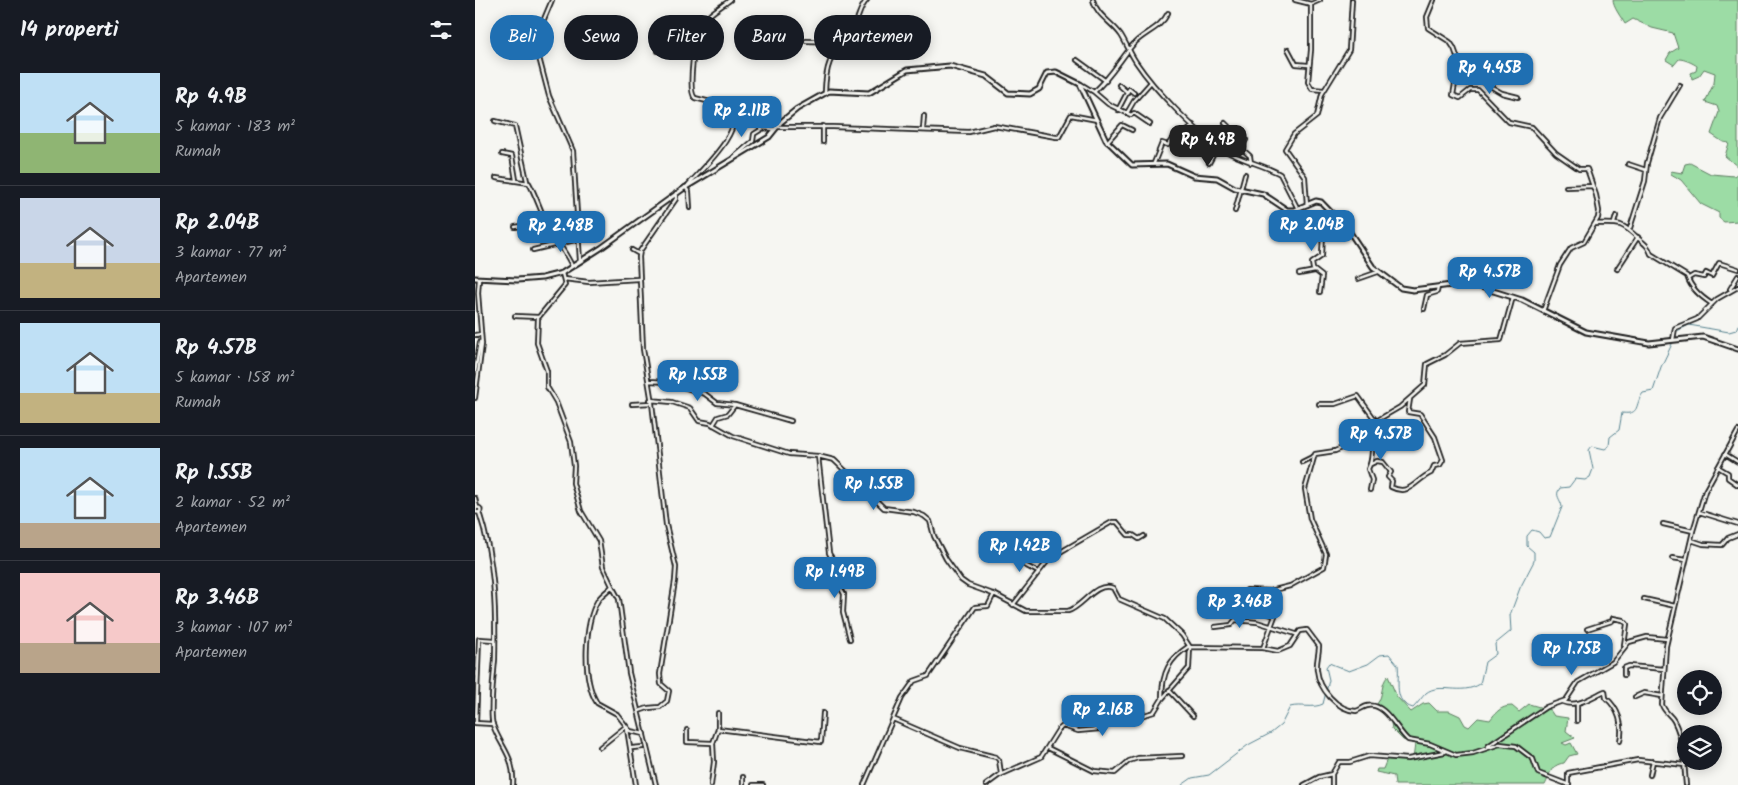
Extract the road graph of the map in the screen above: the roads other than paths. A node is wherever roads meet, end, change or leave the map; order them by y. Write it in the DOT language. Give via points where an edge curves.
graph roads {
  1 [pos="552,0"];
  2 [pos="730,0"];
  3 [pos="867,0"];
  4 [pos="1093,0"];
  5 [pos="1295,0"];
  6 [pos="1320,0"];
  7 [pos="1352,0"];
  8 [pos="1434,0"];
  9 [pos="1311,4"];
  10 [pos="1168,13"];
  11 [pos="711,15"];
  12 [pos="858,15"];
  13 [pos="806,41"];
  14 [pos="814,41"];
  15 [pos="1288,49"];
  16 [pos="1129,51"];
  17 [pos="694,60"];
  18 [pos="831,60"];
  19 [pos="1077,60"];
  20 [pos="1308,65"];
  21 [pos="1457,71"];
  22 [pos="1076,81"];
  23 [pos="1106,81"];
  24 [pos="1151,82"];
  25 [pos="1119,85"];
  26 [pos="1679,85"];
  27 [pos="1325,90"];
  28 [pos="825,92"];
  29 [pos="1094,92"];
  30 [pos="1127,92"];
  31 [pos="1134,93"];
  32 [pos="1120,94"];
  33 [pos="1124,97"];
  34 [pos="1519,97"];
  35 [pos="1118,110"];
  36 [pos="1127,113"];
  37 [pos="923,116"];
  38 [pos="1097,120"];
  39 [pos="734,121"];
  40 [pos="495,122"];
  41 [pos="1225,123"];
  42 [pos="1150,124"];
  43 [pos="1193,125"];
  44 [pos="823,126"];
  45 [pos="776,128"];
  46 [pos="762,129"];
  47 [pos="923,129"];
  48 [pos="1132,130"];
  49 [pos="823,142"];
  50 [pos="1107,142"];
  51 [pos="1218,146"];
  52 [pos="502,154"];
  53 [pos="733,158"];
  54 [pos="1154,163"];
  55 [pos="1209,163"];
  56 [pos="1251,163"];
  57 [pos="1628,164"];
  58 [pos="1646,170"];
  59 [pos="1245,174"];
  60 [pos="496,178"];
  61 [pos="516,180"];
  62 [pos="527,181"];
  63 [pos="686,186"];
  64 [pos="1593,186"];
  65 [pos="1566,187"];
  66 [pos="1240,188"];
  67 [pos="676,193"];
  68 [pos="1307,205"];
  69 [pos="690,208"];
  70 [pos="1298,209"];
  71 [pos="1235,211"];
  72 [pos="1615,216"];
  73 [pos="546,222"];
  74 [pos="1341,222"];
  75 [pos="1614,223"];
  76 [pos="1596,224"];
  77 [pos="515,227"];
  78 [pos="1630,228"];
  79 [pos="1638,238"];
  80 [pos="579,239"];
  81 [pos="559,244"];
  82 [pos="533,250"];
  83 [pos="631,250"];
  84 [pos="639,254"];
  85 [pos="580,260"];
  86 [pos="572,266"];
  87 [pos="1464,266"];
  88 [pos="1617,269"];
  89 [pos="1738,269"];
  90 [pos="1315,271"];
  91 [pos="1378,272"];
  92 [pos="562,273"];
  93 [pos="1299,274"];
  94 [pos="1738,276"];
  95 [pos="477,278"];
  96 [pos="638,278"];
  97 [pos="564,279"];
  98 [pos="1358,279"];
  99 [pos="1689,279"];
  100 [pos="1451,285"];
  101 [pos="1438,287"];
  102 [pos="1738,287"];
  103 [pos="1730,290"];
  104 [pos="1320,292"];
  105 [pos="476,295"];
  106 [pos="1513,297"];
  107 [pos="1712,304"];
  108 [pos="1423,309"];
  109 [pos="1543,312"];
  110 [pos="515,316"];
  111 [pos="539,317"];
  112 [pos="481,334"];
  113 [pos="475,335"];
  114 [pos="1674,338"];
  115 [pos="481,341"];
  116 [pos="1738,349"];
  117 [pos="475,372"];
  118 [pos="649,381"];
  119 [pos="475,398"];
  120 [pos="1411,398"];
  121 [pos="651,402"];
  122 [pos="632,404"];
  123 [pos="1319,404"];
  124 [pos="735,405"];
  125 [pos="791,421"];
  126 [pos="1376,421"];
  127 [pos="713,425"];
  128 [pos="1738,431"];
  129 [pos="1369,436"];
  130 [pos="1725,454"];
  131 [pos="818,456"];
  132 [pos="1314,456"];
  133 [pos="1303,462"];
  134 [pos="1738,462"];
  135 [pos="1371,464"];
  136 [pos="1718,467"];
  137 [pos="1738,485"];
  138 [pos="1370,490"];
  139 [pos="475,498"];
  140 [pos="1699,512"];
  141 [pos="1663,524"];
  142 [pos="1738,524"];
  143 [pos="1693,530"];
  144 [pos="1738,534"];
  145 [pos="1144,536"];
  146 [pos="1691,540"];
  147 [pos="1045,541"];
  148 [pos="1057,554"];
  149 [pos="1011,558"];
  150 [pos="1672,558"];
  151 [pos="1685,560"];
  152 [pos="837,565"];
  153 [pos="1038,572"];
  154 [pos="845,573"];
  155 [pos="612,586"];
  156 [pos="994,594"];
  157 [pos="1644,599"];
  158 [pos="1013,605"];
  159 [pos="1675,606"];
  160 [pos="1246,607"];
  161 [pos="1242,621"];
  162 [pos="1269,626"];
  163 [pos="1215,628"];
  164 [pos="1587,629"];
  165 [pos="1296,634"];
  166 [pos="475,639"];
  167 [pos="479,639"];
  168 [pos="850,639"];
  169 [pos="1667,639"];
  170 [pos="495,640"];
  171 [pos="1190,646"];
  172 [pos="1624,647"];
  173 [pos="1263,648"];
  174 [pos="1664,669"];
  175 [pos="1624,674"];
  176 [pos="476,681"];
  177 [pos="1605,686"];
  178 [pos="1169,690"];
  179 [pos="1605,691"];
  180 [pos="1635,696"];
  181 [pos="1662,696"];
  182 [pos="1161,699"];
  183 [pos="1563,702"];
  184 [pos="1577,704"];
  185 [pos="639,711"];
  186 [pos="718,713"];
  187 [pos="823,713"];
  188 [pos="1193,716"];
  189 [pos="892,719"];
  190 [pos="1577,721"];
  191 [pos="475,723"];
  192 [pos="493,724"];
  193 [pos="626,728"];
  194 [pos="718,729"];
  195 [pos="687,730"];
  196 [pos="1677,732"];
  197 [pos="644,734"];
  198 [pos="1620,740"];
  199 [pos="713,742"];
  200 [pos="600,747"];
  201 [pos="643,747"];
  202 [pos="632,748"];
  203 [pos="1048,748"];
  204 [pos="1487,748"];
  205 [pos="1446,752"];
  206 [pos="1182,756"];
  207 [pos="1653,761"];
  208 [pos="1677,764"];
  209 [pos="1685,770"];
  210 [pos="1332,774"];
  211 [pos="1001,775"];
  212 [pos="1650,775"];
  213 [pos="743,777"];
  214 [pos="513,785"];
  215 [pos="636,785"];
  216 [pos="656,785"];
  217 [pos="711,785"];
  218 [pos="743,785"];
  219 [pos="753,785"];
  220 [pos="763,785"];
  221 [pos="864,785"];
  222 [pos="986,785"];
  223 [pos="1304,785"];
  224 [pos="1332,785"];
  225 [pos="1569,785"];
  226 [pos="1686,785"];
  1 -- 80 [label="street" via="539,31 537,50 545,86 573,151"];
  2 -- 11 [label="street"];
  3 -- 12 [label="street"];
  4 -- 16 [label="street" via="1098,12 1120,34"];
  5 -- 9 [label="street"];
  6 -- 9 [label="street"];
  7 -- 27 [label="street" via="1349,50"];
  8 -- 21 [label="street" via="1427,17 1428,28 1453,46 1459,62"];
  9 -- 20 [label="street"];
  10 -- 16 [label="street" via="1159,26 1131,46"];
  13 -- 14 [label="street"];
  15 -- 20 [label="street" via="1296,64"];
  16 -- 23 [label="street"];
  16 -- 24 [label="street"];
  17 -- 39 [label="street" via="693,96 727,105 733,109"];
  18 -- 28 [label="street" via="826,68"];
  19 -- 23 [label="street"];
  20 -- 27 [label="street" via="1308,86"];
  21 -- 34 [label="street"];
  21 -- 64 [label="street" via="1453,95 1460,98 1470,90 1478,90 1505,119 1517,125 1531,126 1556,152 1579,169 1587,168"];
  22 -- 28 [label="street" via="1051,72 1036,92 1011,93 983,75 947,66 907,70 869,93"];
  22 -- 29 [label="street"];
  22 -- 38 [label="street"];
  23 -- 29 [label="street"];
  24 -- 36 [label="street"];
  24 -- 43 [label="street"];
  25 -- 30 [label="street"];
  26 -- 58 [label="street" via="1660,118"];
  27 -- 68 [label="street" via="1317,116 1294,134 1285,151 1305,177"];
  28 -- 45 [label="street"];
  29 -- 35 [label="street"];
  30 -- 31 [label="street" via="1130,89"];
  30 -- 33 [label="street"];
  32 -- 33 [label="street"];
  33 -- 35 [label="street"];
  35 -- 36 [label="street"];
  36 -- 42 [label="street" via="1134,113"];
  37 -- 47 [label="street"];
  38 -- 47 [label="street" via="1071,115 1059,137 994,126 969,132"];
  38 -- 50 [label="street"];
  39 -- 46 [label="street" via="758,122"];
  39 -- 63 [label="street" via="724,145"];
  40 -- 62 [label="street" via="515,126"];
  41 -- 56 [label="street" via="1246,140 1241,148 1249,154"];
  43 -- 51 [label="street"];
  43 -- 54 [label="street" via="1182,137 1175,135 1168,144 1162,143"];
  44 -- 45 [label="street"];
  44 -- 47 [label="street"];
  44 -- 49 [label="street"];
  45 -- 46 [label="street"];
  45 -- 53 [label="street" via="769,137"];
  46 -- 53 [label="street"];
  48 -- 50 [label="street" via="1122,125"];
  50 -- 54 [label="street" via="1132,165"];
  51 -- 55 [label="street"];
  51 -- 56 [label="street"];
  52 -- 61 [label="street" via="512,156"];
  53 -- 63 [label="street"];
  54 -- 66 [label="street" via="1173,165 1198,177 1217,178"];
  56 -- 70 [label="street" via="1280,174"];
  57 -- 58 [label="street"];
  58 -- 78 [label="street"];
  59 -- 66 [label="street"];
  60 -- 61 [label="street"];
  61 -- 62 [label="street"];
  62 -- 73 [label="street"];
  63 -- 67 [label="street"];
  63 -- 69 [label="street"];
  64 -- 65 [label="street"];
  64 -- 76 [label="street" via="1599,211"];
  66 -- 70 [label="street" via="1261,193 1287,210"];
  66 -- 71 [label="street"];
  67 -- 84 [label="street" via="676,199"];
  67 -- 85 [label="street"];
  68 -- 70 [label="street"];
  68 -- 74 [label="street" via="1321,202"];
  72 -- 75 [label="street"];
  73 -- 77 [label="street"];
  73 -- 81 [label="street"];
  74 -- 90 [label="street" via="1323,234 1322,256 1311,264"];
  74 -- 91 [label="street"];
  75 -- 76 [label="street"];
  75 -- 78 [label="street"];
  76 -- 109 [label="street" via="1584,242 1571,248 1560,264"];
  78 -- 79 [label="street"];
  79 -- 88 [label="street"];
  79 -- 99 [label="street" via="1651,254"];
  80 -- 81 [label="street"];
  80 -- 85 [label="street"];
  81 -- 82 [label="street"];
  81 -- 86 [label="street" via="567,252"];
  83 -- 84 [label="street"];
  84 -- 96 [label="street"];
  85 -- 86 [label="street"];
  86 -- 92 [label="street"];
  87 -- 100 [label="street"];
  89 -- 99 [label="street" via="1718,263 1712,276 1706,273 1704,277 1694,275"];
  90 -- 93 [label="street"];
  90 -- 104 [label="street" via="1322,276"];
  91 -- 98 [label="street"];
  91 -- 101 [label="street" via="1404,289"];
  92 -- 95 [label="street" via="517,280"];
  92 -- 97 [label="street"];
  94 -- 103 [label="street"];
  95 -- 105 [label="street"];
  96 -- 97 [label="street" via="589,282"];
  96 -- 118 [label="street" via="643,349"];
  97 -- 111 [label="street" via="565,285"];
  99 -- 107 [label="street" via="1700,296"];
  100 -- 101 [label="street"];
  100 -- 106 [label="street" via="1479,286"];
  101 -- 108 [label="street" via="1437,292 1427,295"];
  102 -- 103 [label="street"];
  103 -- 107 [label="street"];
  105 -- 112 [label="street"];
  106 -- 109 [label="street"];
  106 -- 120 [label="street" via="1501,340 1459,343 1427,364 1426,383"];
  107 -- 114 [label="street" via="1699,318 1678,326"];
  109 -- 114 [label="street" via="1586,332 1649,343"];
  110 -- 111 [label="street"];
  111 -- 155 [label="street" via="538,350 547,372 547,387 571,442 574,488 581,512 599,541 603,567"];
  112 -- 113 [label="street"];
  112 -- 115 [label="street"];
  114 -- 116 [label="street" via="1703,337"];
  115 -- 117 [label="street"];
  115 -- 119 [label="street"];
  118 -- 121 [label="street"];
  118 -- 124 [label="street" via="696,390 717,403"];
  120 -- 126 [label="street"];
  120 -- 135 [label="street" via="1408,412 1420,415 1435,437 1443,460 1440,465 1434,466 1430,474 1405,490 1391,487 1392,481 1388,478 1391,472 1383,462"];
  121 -- 122 [label="street"];
  121 -- 127 [label="street" via="672,402 690,408 699,421"];
  121 -- 185 [label="street" via="675,580 660,674 661,684 669,691 669,699 660,707"];
  123 -- 126 [label="street" via="1335,404 1358,396"];
  124 -- 125 [label="street"];
  124 -- 127 [label="street" via="729,414 718,417"];
  126 -- 129 [label="street"];
  127 -- 131 [label="street" via="733,436 789,454"];
  128 -- 130 [label="street"];
  129 -- 132 [label="street" via="1335,451 1316,452"];
  129 -- 135 [label="street" via="1373,443"];
  130 -- 134 [label="street"];
  130 -- 136 [label="street"];
  131 -- 152 [label="street" via="829,554"];
  131 -- 156 [label="street" via="837,463 884,508 924,516 930,521 946,559 961,580"];
  132 -- 133 [label="street"];
  132 -- 160 [label="street" via="1305,489 1310,519 1326,554 1324,568 1289,586 1270,591 1248,589"];
  135 -- 138 [label="street" via="1368,469 1372,480"];
  136 -- 137 [label="street"];
  136 -- 140 [label="street" via="1705,491"];
  139 -- 170 [label="street" via="491,555 496,604"];
  140 -- 142 [label="street"];
  140 -- 143 [label="street"];
  141 -- 143 [label="street"];
  143 -- 146 [label="street"];
  144 -- 146 [label="street" via="1722,545"];
  145 -- 148 [label="street" via="1139,540 1128,535 1117,522 1111,522"];
  146 -- 151 [label="street"];
  147 -- 148 [label="street" via="1055,546"];
  148 -- 153 [label="street"];
  149 -- 153 [label="street"];
  150 -- 151 [label="street"];
  151 -- 159 [label="street"];
  152 -- 154 [label="street" via="843,567"];
  152 -- 168 [label="street" via="835,578 844,594 843,612"];
  153 -- 158 [label="street"];
  155 -- 185 [label="street" via="619,599 629,673"];
  155 -- 193 [label="street" via="600,598 591,616 585,662 595,701 617,714"];
  156 -- 158 [label="street"];
  156 -- 189 [label="street" via="989,605 975,607 928,676 913,683"];
  157 -- 159 [label="street"];
  158 -- 171 [label="street" via="1027,611 1067,612 1097,590 1110,586 1119,599 1165,619"];
  159 -- 169 [label="street"];
  160 -- 161 [label="street"];
  160 -- 162 [label="street" via="1274,615"];
  161 -- 162 [label="street"];
  161 -- 163 [label="street" via="1234,620 1231,625"];
  162 -- 165 [label="street"];
  162 -- 173 [label="street"];
  164 -- 172 [label="street" via="1613,618 1623,620 1627,624"];
  165 -- 173 [label="street" via="1286,649"];
  165 -- 205 [label="street" via="1307,630 1317,642 1319,683 1331,697 1352,711 1376,706 1408,740 1430,744"];
  166 -- 167 [label="street"];
  167 -- 170 [label="street"];
  167 -- 176 [label="street"];
  169 -- 172 [label="street" via="1641,638"];
  169 -- 174 [label="street"];
  170 -- 192 [label="street"];
  171 -- 173 [label="street"];
  171 -- 178 [label="street" via="1189,668"];
  171 -- 182 [label="street" via="1172,659 1162,681"];
  172 -- 183 [label="street" via="1613,662 1582,679"];
  174 -- 175 [label="street" via="1629,666 1624,668"];
  174 -- 181 [label="street"];
  176 -- 191 [label="street"];
  177 -- 179 [label="street"];
  178 -- 182 [label="street"];
  178 -- 188 [label="street"];
  179 -- 184 [label="street"];
  179 -- 198 [label="street" via="1605,698 1617,710 1623,731"];
  180 -- 181 [label="street"];
  181 -- 196 [label="street" via="1664,712 1674,720"];
  182 -- 203 [label="street" via="1155,710 1147,715 1118,720 1109,717 1100,729 1080,731 1063,726"];
  183 -- 184 [label="street"];
  183 -- 204 [label="street" via="1546,707"];
  184 -- 190 [label="street"];
  185 -- 197 [label="street"];
  186 -- 194 [label="street"];
  187 -- 194 [label="street" via="821,742"];
  189 -- 211 [label="street" via="961,748 996,757"];
  189 -- 221 [label="street"];
  191 -- 192 [label="street"];
  192 -- 214 [label="street" via="509,756"];
  193 -- 197 [label="street"];
  193 -- 200 [label="street"];
  193 -- 202 [label="street"];
  194 -- 199 [label="street"];
  195 -- 199 [label="street" via="687,742"];
  197 -- 216 [label="street"];
  199 -- 217 [label="street"];
  201 -- 202 [label="street"];
  202 -- 215 [label="street"];
  203 -- 206 [label="street" via="1094,771 1115,773 1129,761 1139,758"];
  203 -- 211 [label="street" via="1035,760"];
  204 -- 205 [label="street" via="1456,755"];
  204 -- 225 [label="street" via="1500,744 1516,746 1533,759 1537,773"];
  205 -- 210 [label="street" via="1408,759 1369,756 1339,762"];
  207 -- 208 [label="street"];
  207 -- 212 [label="street"];
  207 -- 225 [label="street" via="1638,760 1568,773"];
  209 -- 226 [label="street"];
  210 -- 223 [label="street"];
  210 -- 224 [label="street"];
  211 -- 222 [label="street"];
  213 -- 218 [label="street"];
  219 -- 220 [label="street"];
}
